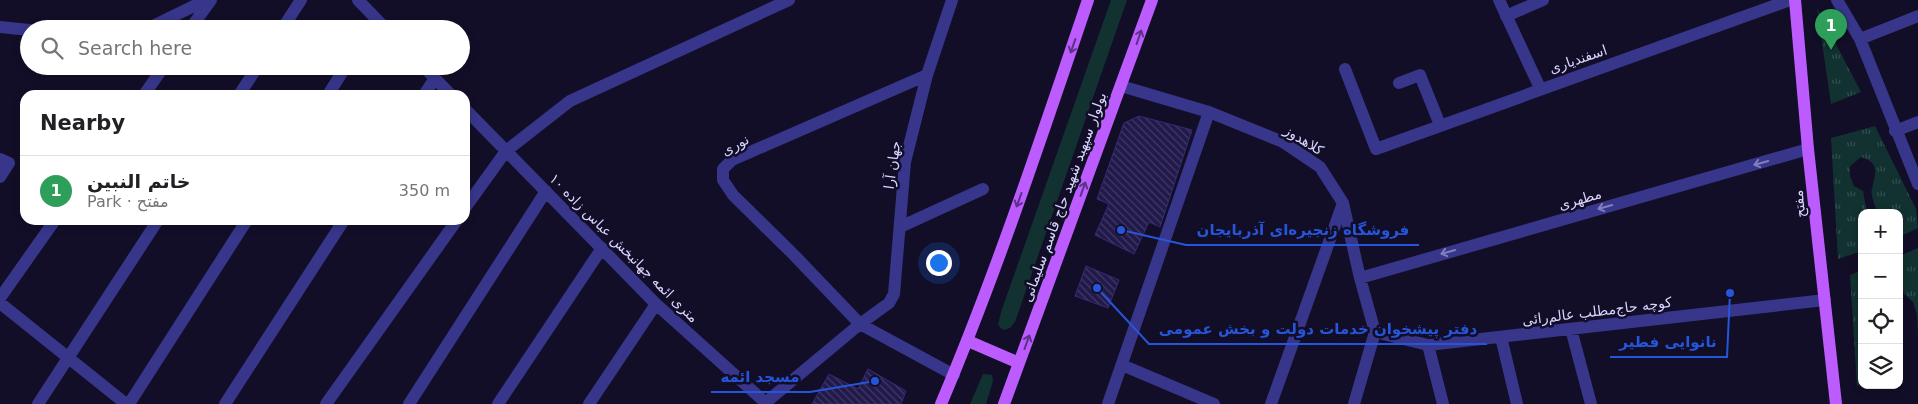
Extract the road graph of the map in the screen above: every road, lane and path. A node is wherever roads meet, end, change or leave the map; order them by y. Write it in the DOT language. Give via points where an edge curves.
graph roads {
  1 [pos="206,0"];
  2 [pos="210,0"];
  3 [pos="300,0"];
  4 [pos="358,0"];
  5 [pos="789,0"];
  6 [pos="952,0"];
  7 [pos="1088,0"];
  8 [pos="1152,0"];
  9 [pos="1499,0"];
  10 [pos="1543,0"];
  11 [pos="1790,0"];
  12 [pos="1795,0"];
  13 [pos="1837,0"];
  14 [pos="1506,16"];
  15 [pos="1918,16"];
  16 [pos="165,20"];
  17 [pos="196,20"];
  18 [pos="288,20"];
  19 [pos="370,20"];
  20 [pos="0,27"];
  21 [pos="20,29"];
  22 [pos="1860,39"];
  23 [pos="1345,69"];
  24 [pos="158,75"];
  25 [pos="252,75"];
  26 [pos="340,75"];
  27 [pos="432,75"];
  28 [pos="927,75"];
  29 [pos="435,78"];
  30 [pos="1399,83"];
  31 [pos="1122,86"];
  32 [pos="1540,88"];
  33 [pos="147,90"];
  34 [pos="242,90"];
  35 [pos="331,90"];
  36 [pos="427,90"];
  37 [pos="446,90"];
  38 [pos="1209,112"];
  39 [pos="470,114"];
  40 [pos="1918,122"];
  41 [pos="1440,125"];
  42 [pos="1895,131"];
  43 [pos="1808,149"];
  44 [pos="506,151"];
  45 [pos="0,159"];
  46 [pos="0,177"];
  47 [pos="1918,184"];
  48 [pos="983,189"];
  49 [pos="546,192"];
  50 [pos="470,201"];
  51 [pos="1343,203"];
  52 [pos="51,225"];
  53 [pos="155,225"];
  54 [pos="244,225"];
  55 [pos="341,225"];
  56 [pos="453,225"];
  57 [pos="900,227"];
  58 [pos="602,248"];
  59 [pos="1360,278"];
  60 [pos="0,298"];
  61 [pos="1825,300"];
  62 [pos="0,303"];
  63 [pos="656,304"];
  64 [pos="860,324"];
  65 [pos="1571,329"];
  66 [pos="1375,332"];
  67 [pos="1501,337"];
  68 [pos="968,341"];
  69 [pos="1428,345"];
  70 [pos="68,359"];
  71 [pos="1020,363"];
  72 [pos="1122,364"];
  73 [pos="954,375"];
  74 [pos="1358,391"];
  75 [pos="38,404"];
  76 [pos="128,404"];
  77 [pos="225,404"];
  78 [pos="326,404"];
  79 [pos="409,404"];
  80 [pos="498,404"];
  81 [pos="589,404"];
  82 [pos="765,404"];
  83 [pos="942,404"];
  84 [pos="1004,404"];
  85 [pos="1108,404"];
  86 [pos="1214,404"];
  87 [pos="1271,404"];
  88 [pos="1354,404"];
  89 [pos="1361,404"];
  90 [pos="1443,404"];
  91 [pos="1517,404"];
  92 [pos="1591,404"];
  93 [pos="1836,404"];
  1 -- 16 [label="street"];
  2 -- 17 [label="street"];
  3 -- 18 [label="street"];
  4 -- 19 [label="street"];
  5 -- 44 [label="street" via="570,102"];
  6 -- 28 [label="street, جهان آرا"];
  7 -- 68 [label="main road, one-way"];
  31 -- 8 [label="main road, بولوار سپهبد شهید حاج قاسم سلیمانی, one-way"];
  9 -- 14 [label="street"];
  10 -- 14 [label="street"];
  11 -- 32 [label="street, اسفندیاری"];
  12 -- 43 [label="main road, مفتح"];
  13 -- 22 [label="street"];
  14 -- 32 [label="street"];
  15 -- 22 [label="street"];
  20 -- 21 [label="street"];
  22 -- 42 [label="street"];
  23 -- 41 [label="street, اسفندیاری" via="1376,149"];
  24 -- 33 [label="street"];
  25 -- 34 [label="street"];
  26 -- 35 [label="street"];
  27 -- 29 [label="street"];
  28 -- 57 [label="street, جهان آرا" via="905,162"];
  28 -- 64 [label="street, نوری" via="732,160 723,169 722,180 733,195"];
  29 -- 36 [label="street"];
  29 -- 37 [label="street"];
  30 -- 41 [label="street" via="1420,75"];
  31 -- 38 [label="street, کلاهدوز"];
  71 -- 31 [label="main road, بولوار سپهبد شهید حاج قاسم سلیمانی, one-way"];
  32 -- 41 [label="street, اسفندیاری"];
  38 -- 51 [label="street, کلاهدوز" via="1283,142 1320,167"];
  38 -- 72 [label="street"];
  39 -- 44 [label="street, ۱۰ متری ائمه جهانبخش عباس زاده"];
  40 -- 42 [label="street"];
  42 -- 47 [label="street"];
  43 -- 59 [label="street, مطهری, one-way"];
  43 -- 61 [label="main road, مفتح"];
  44 -- 49 [label="street, ۱۰ متری ائمه جهانبخش عباس زاده"];
  44 -- 50 [label="street"];
  45 -- 46 [label="street" via="9,162"];
  48 -- 57 [label="street"];
  49 -- 58 [label="street, ۱۰ متری ائمه جهانبخش عباس زاده"];
  49 -- 79 [label="street"];
  51 -- 59 [label="street, کلاهدوز"];
  51 -- 87 [label="street"];
  52 -- 60 [label="street"];
  53 -- 70 [label="street"];
  54 -- 76 [label="street"];
  55 -- 77 [label="street"];
  56 -- 78 [label="street"];
  57 -- 64 [label="street, جهان آرا" via="894,294 889,304"];
  58 -- 63 [label="street, ۱۰ متری ائمه جهانبخش عباس زاده"];
  58 -- 80 [label="street"];
  59 -- 66 [label="street, کلاهدوز"];
  61 -- 65 [label="street, کوچه حاج‌مطلب عالم‌رائی"];
  61 -- 93 [label="main road, مفتح"];
  62 -- 70 [label="street"];
  63 -- 81 [label="street"];
  63 -- 82 [label="street, ۱۰ متری ائمه جهانبخش عباس زاده"];
  64 -- 73 [label="street, نوری"];
  64 -- 82 [label="street, جهان آرا"];
  65 -- 67 [label="street, کوچه حاج‌مطلب عالم‌رائی"];
  65 -- 92 [label="street"];
  66 -- 69 [label="street, کوچه حاج‌مطلب عالم‌رائی"];
  66 -- 74 [label="street"];
  67 -- 69 [label="street, کوچه حاج‌مطلب عالم‌رائی"];
  67 -- 91 [label="street"];
  68 -- 71 [label="main road"];
  68 -- 73 [label="main road"];
  69 -- 90 [label="street"];
  70 -- 75 [label="street"];
  70 -- 76 [label="street"];
  71 -- 84 [label="main road, بولوار سپهبد شهید حاج قاسم سلیمانی"];
  72 -- 85 [label="street"];
  72 -- 86 [label="street"];
  73 -- 83 [label="main road"];
  74 -- 88 [label="street"];
  74 -- 89 [label="street"];
}
